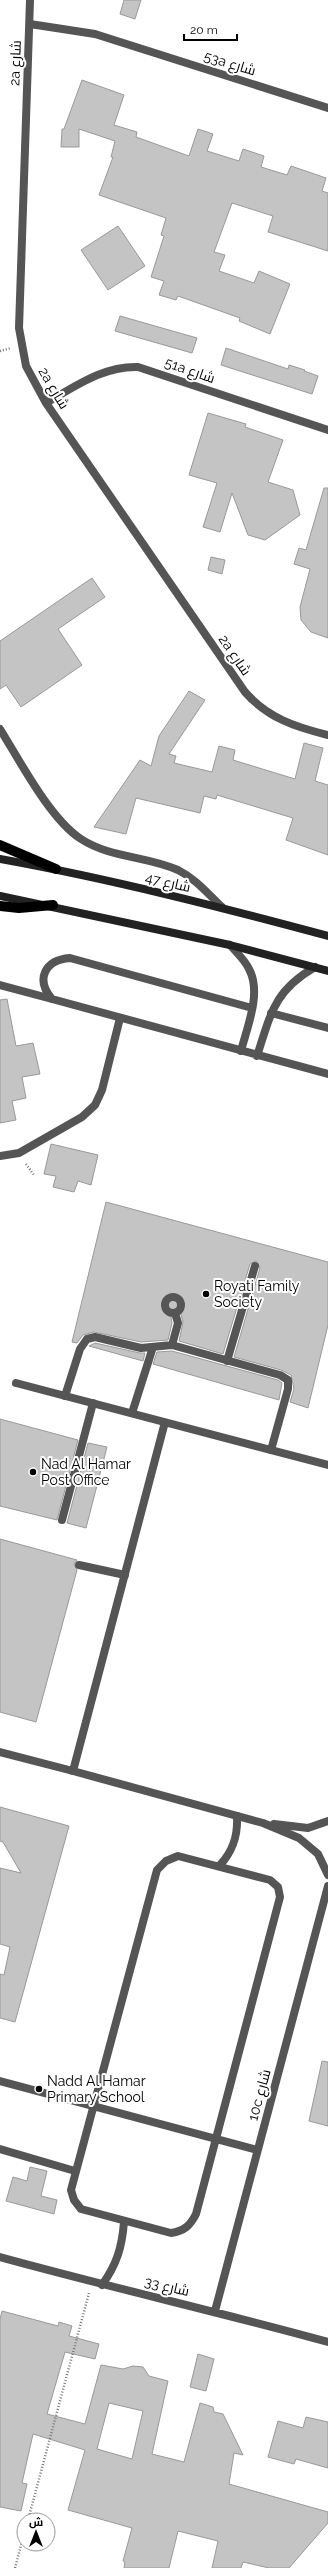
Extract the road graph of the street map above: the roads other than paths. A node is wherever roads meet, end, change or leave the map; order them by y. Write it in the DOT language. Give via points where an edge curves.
graph roads {
  1 [pos="30,0"];
  2 [pos="30,24"];
  3 [pos="328,108"];
  4 [pos="46,403"];
  5 [pos="328,430"];
  6 [pos="0,730"];
  7 [pos="328,735"];
  8 [pos="0,846"];
  9 [pos="0,859"];
  10 [pos="56,869"];
  11 [pos="0,896"];
  12 [pos="53,905"];
  13 [pos="0,906"];
  14 [pos="222,907"];
  15 [pos="328,936"];
  16 [pos="230,944"];
  17 [pos="315,967"];
  18 [pos="328,971"];
  19 [pos="0,985"];
  20 [pos="52,999"];
  21 [pos="252,1008"];
  22 [pos="271,1013"];
  23 [pos="120,1018"];
  24 [pos="328,1028"];
  25 [pos="240,1051"];
  26 [pos="257,1056"];
  27 [pos="328,1074"];
  28 [pos="0,1156"];
  29 [pos="255,1266"];
  30 [pos="175,1313"];
  31 [pos="172,1345"];
  32 [pos="153,1347"];
  33 [pos="227,1361"];
  34 [pos="16,1383"];
  35 [pos="65,1396"];
  36 [pos="93,1403"];
  37 [pos="132,1413"];
  38 [pos="165,1422"];
  39 [pos="271,1450"];
  40 [pos="328,1465"];
  41 [pos="62,1520"];
  42 [pos="79,1565"];
  43 [pos="125,1575"];
  44 [pos="0,1752"];
  45 [pos="73,1771"];
  46 [pos="237,1816"];
  47 [pos="328,1821"];
  48 [pos="263,1823"];
  49 [pos="220,1866"];
  50 [pos="328,1876"];
  51 [pos="328,1886"];
  52 [pos="0,2081"];
  53 [pos="95,2106"];
  54 [pos="217,2139"];
  55 [pos="0,2149"];
  56 [pos="257,2150"];
  57 [pos="75,2171"];
  58 [pos="124,2222"];
  59 [pos="0,2257"];
  60 [pos="102,2285"];
  61 [pos="215,2311"];
  62 [pos="328,2342"];
  1 -- 2 [label="street, 2a شارع"];
  2 -- 3 [label="street, 53a شارع" via="95,34"];
  2 -- 4 [label="street, 2a شارع" via="19,328 26,366"];
  4 -- 5 [label="street, 51a شارع" via="106,370 138,367"];
  4 -- 7 [label="street, 2a شارع" via="235,680 255,704 288,724"];
  6 -- 14 [label="street" via="52,809 64,825 79,838 96,848 177,870 201,886"];
  8 -- 10 [label="main road"];
  9 -- 10 [label="street, شارع 47"];
  10 -- 14 [label="street, شارع 47"];
  11 -- 12 [label="street"];
  12 -- 13 [label="main road" via="19,908"];
  12 -- 16 [label="street"];
  14 -- 15 [label="street, شارع 47"];
  16 -- 17 [label="street"];
  16 -- 21 [label="street" via="252,975"];
  17 -- 18 [label="street"];
  17 -- 22 [label="street" via="287,986"];
  19 -- 20 [label="street"];
  20 -- 21 [label="street" via="45,990 43,979 46,970 61,959 70,958"];
  20 -- 23 [label="street"];
  21 -- 25 [label="street"];
  22 -- 24 [label="street"];
  22 -- 26 [label="street"];
  23 -- 25 [label="street"];
  23 -- 28 [label="street" via="102,1090 95,1106 19,1154"];
  25 -- 26 [label="street"];
  26 -- 27 [label="street"];
  29 -- 33 [label="street"];
  30 -- 31 [label="street" via="178,1323"];
  31 -- 32 [label="street"];
  31 -- 33 [label="street"];
  32 -- 35 [label="street" via="141,1348 95,1337 87,1339 80,1349"];
  32 -- 37 [label="street"];
  33 -- 39 [label="street" via="280,1375 288,1380 288,1389"];
  34 -- 35 [label="street"];
  35 -- 36 [label="street"];
  36 -- 37 [label="street"];
  36 -- 41 [label="street"];
  37 -- 38 [label="street"];
  38 -- 39 [label="street"];
  38 -- 43 [label="street"];
  39 -- 40 [label="street"];
  42 -- 43 [label="street"];
  43 -- 45 [label="street"];
  44 -- 45 [label="street"];
  45 -- 46 [label="street"];
  46 -- 48 [label="street"];
  46 -- 49 [label="street" via="236,1838 227,1858"];
  47 -- 48 [label="street" via="308,1828"];
  48 -- 50 [label="street" via="310,1845 318,1854"];
  49 -- 53 [label="street" via="178,1856 166,1861 157,1870"];
  49 -- 54 [label="street" via="270,1880 278,1887 280,1897"];
  51 -- 56 [label="street, 10c شارع"];
  52 -- 53 [label="street"];
  53 -- 54 [label="street"];
  53 -- 57 [label="street"];
  54 -- 56 [label="street"];
  54 -- 58 [label="street" via="191,2224 182,2231 171,2233"];
  55 -- 57 [label="street"];
  56 -- 61 [label="street, 10c شارع"];
  57 -- 58 [label="street" via="71,2190 74,2200 81,2209"];
  58 -- 60 [label="street" via="122,2247 117,2262"];
  59 -- 60 [label="street, شارع 33"];
  60 -- 61 [label="street, شارع 33"];
  61 -- 62 [label="street, شارع 33"];
}
